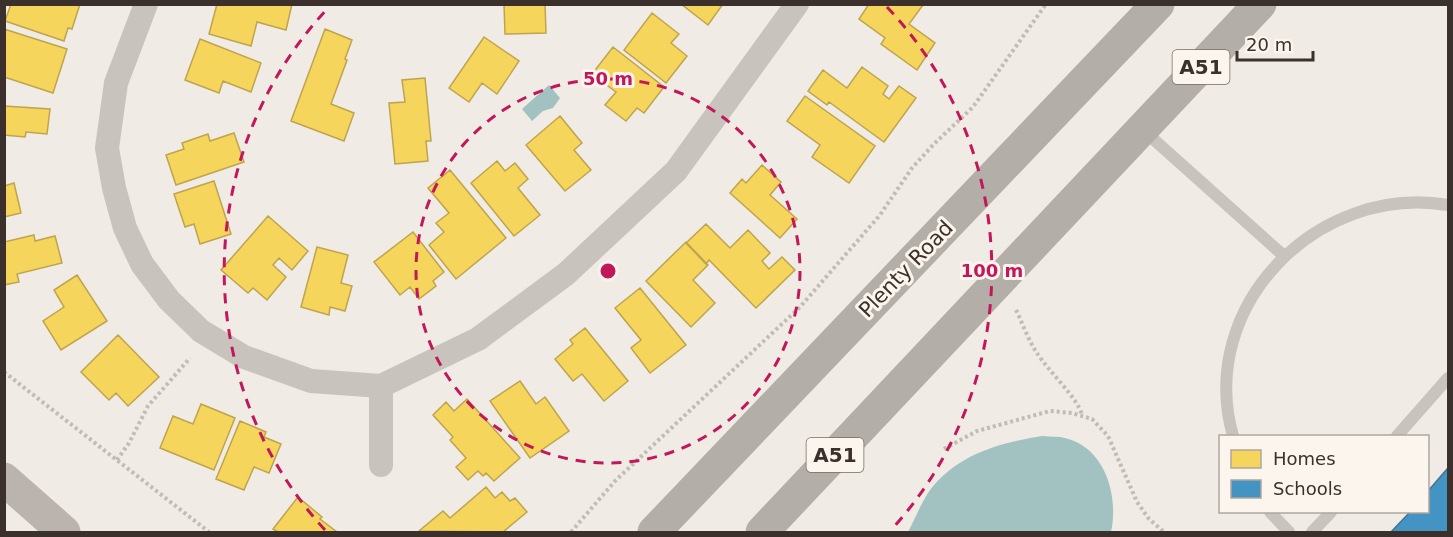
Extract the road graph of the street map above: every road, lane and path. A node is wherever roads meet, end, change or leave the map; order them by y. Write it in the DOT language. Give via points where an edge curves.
graph roads {
  1 [pos="146,4"];
  2 [pos="797,4"];
  3 [pos="1046,4"];
  4 [pos="1158,4"];
  5 [pos="1260,4"];
  6 [pos="1142,129"];
  7 [pos="1449,205"];
  8 [pos="1284,256"];
  9 [pos="1016,310"];
  10 [pos="190,358"];
  11 [pos="4,372"];
  12 [pos="1449,378"];
  13 [pos="381,386"];
  14 [pos="1082,416"];
  15 [pos="1233,435"];
  16 [pos="1398,435"];
  17 [pos="945,449"];
  18 [pos="117,460"];
  19 [pos="381,465"];
  20 [pos="4,479"];
  21 [pos="1271,513"];
  22 [pos="1330,513"];
  23 [pos="64,532"];
  24 [pos="209,532"];
  25 [pos="571,532"];
  26 [pos="654,532"];
  27 [pos="762,532"];
  28 [pos="1164,532"];
  29 [pos="1289,532"];
  30 [pos="1312,532"];
  1 -- 13 [label="street" via="116,83 107,148 125,228 142,264 201,331 244,357 311,381"];
  2 -- 13 [label="street" via="676,171 566,274 478,339"];
  3 -- 25 [label="path" via="973,107 912,168 880,215 800,307 615,481"];
  4 -- 26 [label="highway, Plenty Road"];
  5 -- 6 [label="highway, A51"];
  6 -- 8 [label="lane"];
  6 -- 27 [label="highway, A51"];
  7 -- 8 [label="lane" via="1392,203 1361,211 1332,222"];
  8 -- 15 [label="lane" via="1249,304 1230,355 1227,385"];
  9 -- 14 [label="path" via="1036,352 1080,407"];
  10 -- 18 [label="path" via="148,406"];
  11 -- 18 [label="path"];
  12 -- 16 [label="lane"];
  13 -- 19 [label="street"];
  14 -- 17 [label="path" via="1050,411 977,431"];
  14 -- 28 [label="path" via="1092,419 1108,436 1137,502"];
  18 -- 24 [label="path"];
  20 -- 23 [label="main road"];
  21 -- 29 [label="lane"];
  22 -- 30 [label="lane"];
}
